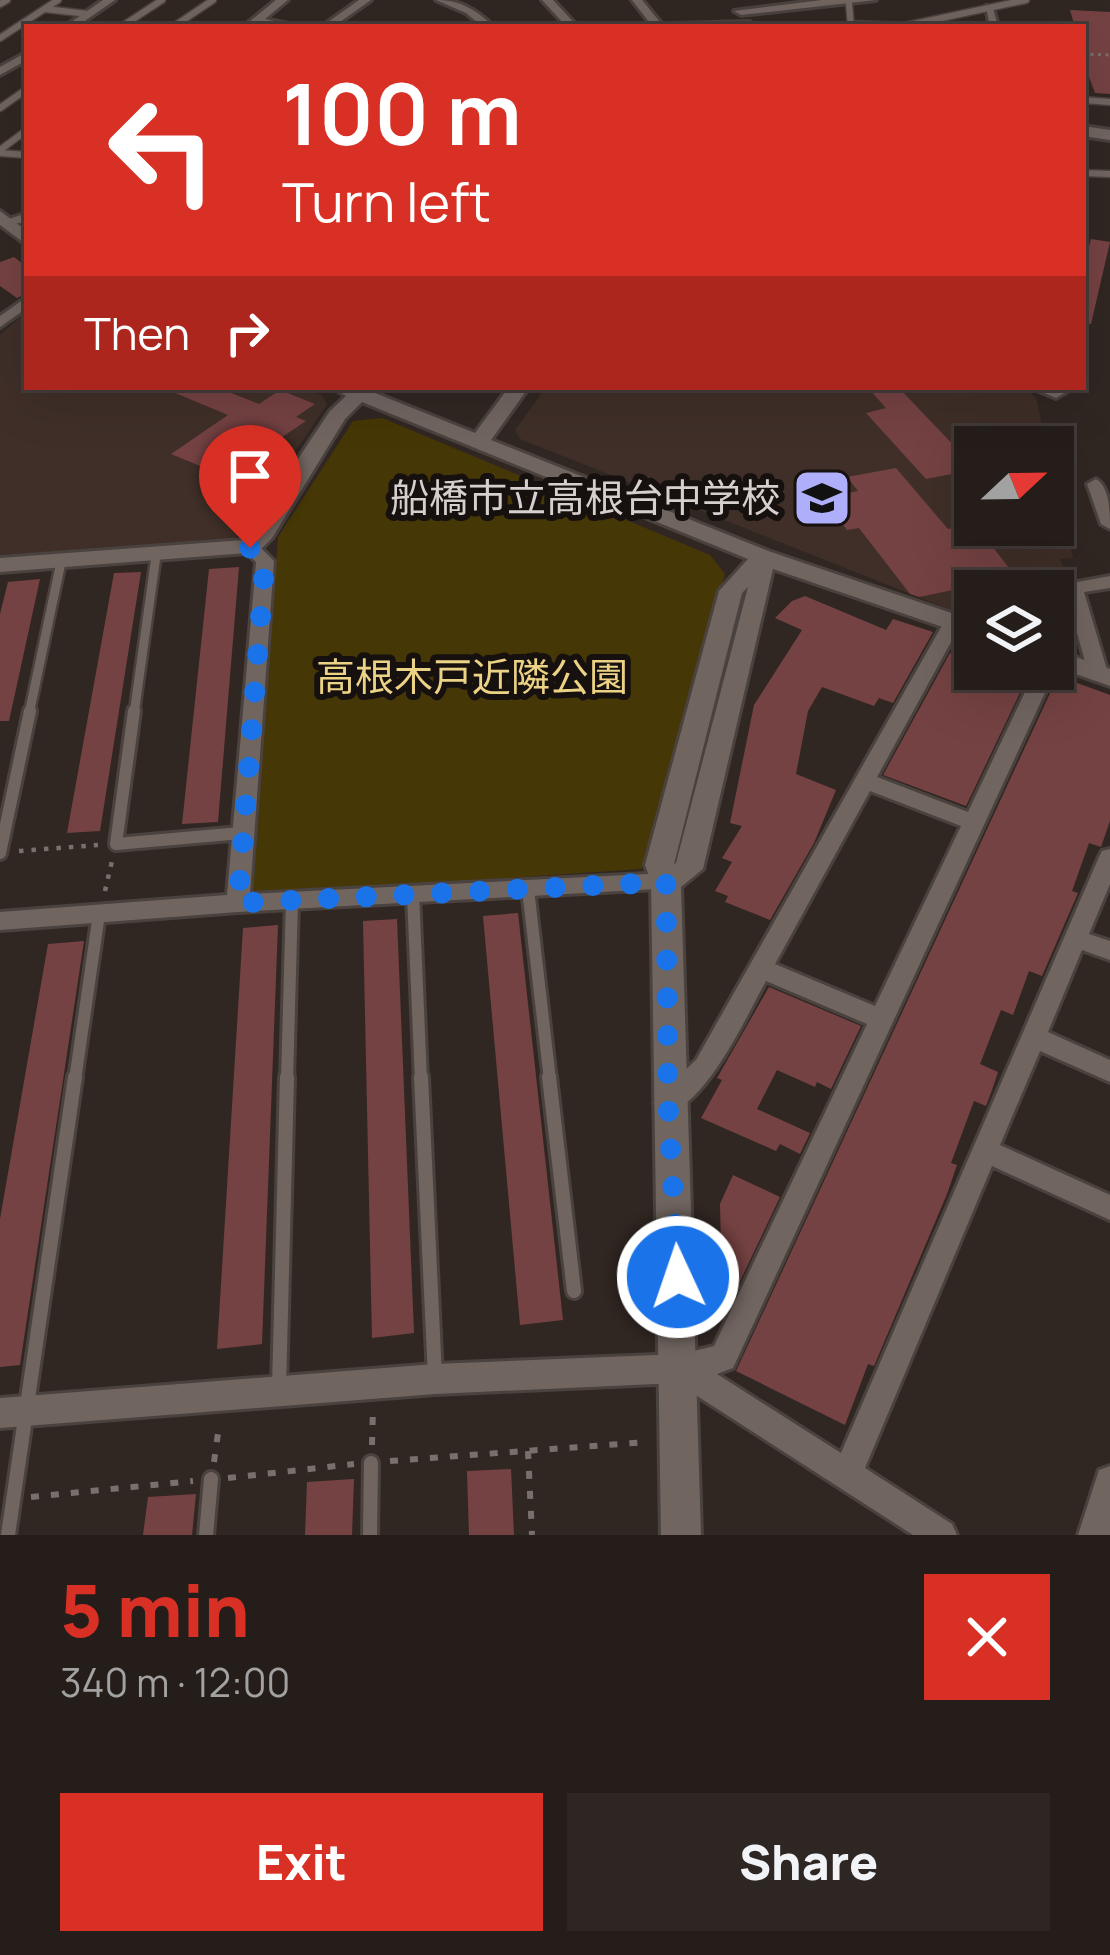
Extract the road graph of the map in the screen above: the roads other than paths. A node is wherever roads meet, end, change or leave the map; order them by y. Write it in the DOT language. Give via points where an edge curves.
graph roads {
  1 [pos="58,0"];
  2 [pos="110,0"];
  3 [pos="162,0"];
  4 [pos="210,0"];
  5 [pos="283,0"];
  6 [pos="366,0"];
  7 [pos="441,0"];
  8 [pos="547,0"];
  9 [pos="637,0"];
  10 [pos="868,0"];
  11 [pos="1027,0"];
  12 [pos="849,3"];
  13 [pos="45,8"];
  14 [pos="989,8"];
  15 [pos="88,14"];
  16 [pos="744,16"];
  17 [pos="73,24"];
  18 [pos="126,24"];
  19 [pos="177,24"];
  20 [pos="251,24"];
  21 [pos="330,24"];
  22 [pos="485,24"];
  23 [pos="570,24"];
  24 [pos="656,24"];
  25 [pos="693,24"];
  26 [pos="851,24"];
  27 [pos="913,24"];
  28 [pos="993,24"];
  29 [pos="0,38"];
  30 [pos="24,132"];
  31 [pos="0,152"];
  32 [pos="24,303"];
  33 [pos="0,323"];
  34 [pos="355,390"];
  35 [pos="358,390"];
  36 [pos="517,390"];
  37 [pos="478,443"];
  38 [pos="1110,488"];
  39 [pos="1110,524"];
  40 [pos="250,548"];
  41 [pos="155,556"];
  42 [pos="764,557"];
  43 [pos="61,562"];
  44 [pos="0,565"];
  45 [pos="1110,582"];
  46 [pos="954,623"];
  47 [pos="954,642"];
  48 [pos="1074,665"];
  49 [pos="1104,676"];
  50 [pos="1036,690"];
  51 [pos="866,781"];
  52 [pos="973,822"];
  53 [pos="244,832"];
  54 [pos="0,853"];
  55 [pos="1110,857"];
  56 [pos="666,882"];
  57 [pos="528,889"];
  58 [pos="413,895"];
  59 [pos="292,900"];
  60 [pos="238,903"];
  61 [pos="99,914"];
  62 [pos="0,921"];
  63 [pos="1078,939"];
  64 [pos="1110,951"];
  65 [pos="761,969"];
  66 [pos="880,1019"];
  67 [pos="1034,1038"];
  68 [pos="1110,1071"];
  69 [pos="668,1103"];
  70 [pos="984,1150"];
  71 [pos="1110,1208"];
  72 [pos="574,1291"];
  73 [pos="681,1368"];
  74 [pos="435,1379"];
  75 [pos="279,1391"];
  76 [pos="15,1412"];
  77 [pos="371,1462"];
  78 [pos="847,1474"];
  79 [pos="211,1479"];
  80 [pos="1110,1481"];
  81 [pos="8,1535"];
  82 [pos="206,1535"];
  83 [pos="370,1535"];
  84 [pos="681,1535"];
  85 [pos="941,1535"];
  86 [pos="1094,1535"];
  1 -- 13 [label="lane"];
  2 -- 15 [label="street"];
  3 -- 18 [label="lane"];
  4 -- 19 [label="lane"];
  5 -- 20 [label="street"];
  6 -- 21 [label="street"];
  7 -- 22 [label="street"];
  8 -- 23 [label="street"];
  9 -- 24 [label="street"];
  10 -- 12 [label="street"];
  11 -- 14 [label="lane"];
  12 -- 16 [label="street"];
  12 -- 26 [label="lane"];
  13 -- 15 [label="lane"];
  13 -- 29 [label="lane"];
  14 -- 27 [label="lane"];
  14 -- 28 [label="street"];
  15 -- 17 [label="street"];
  16 -- 25 [label="street"];
  30 -- 31 [label="lane"];
  32 -- 33 [label="street"];
  34 -- 40 [label="street"];
  35 -- 37 [label="street"];
  36 -- 37 [label="street"];
  37 -- 42 [label="street"];
  38 -- 39 [label="street" via="1096,484"];
  40 -- 41 [label="street"];
  40 -- 53 [label="street" via="265,561"];
  41 -- 43 [label="street"];
  41 -- 53 [label="lane" via="116,844"];
  42 -- 46 [label="street"];
  42 -- 56 [label="street" via="689,869"];
  43 -- 44 [label="street"];
  43 -- 54 [label="lane"];
  45 -- 49 [label="street" via="1074,588"];
  47 -- 51 [label="street"];
  48 -- 49 [label="street"];
  50 -- 52 [label="street"];
  51 -- 52 [label="street"];
  51 -- 65 [label="street"];
  52 -- 66 [label="street"];
  53 -- 60 [label="street"];
  55 -- 63 [label="street"];
  56 -- 57 [label="street"];
  56 -- 69 [label="street"];
  57 -- 58 [label="street"];
  57 -- 72 [label="lane"];
  58 -- 59 [label="street"];
  58 -- 74 [label="lane"];
  59 -- 60 [label="street"];
  59 -- 75 [label="lane"];
  60 -- 61 [label="street"];
  61 -- 62 [label="street"];
  61 -- 76 [label="lane"];
  63 -- 64 [label="street"];
  63 -- 67 [label="street"];
  65 -- 66 [label="street"];
  65 -- 69 [label="street" via="705,1068"];
  66 -- 73 [label="street" via="723,1358"];
  67 -- 68 [label="street"];
  67 -- 70 [label="street"];
  69 -- 73 [label="street"];
  70 -- 71 [label="street"];
  70 -- 78 [label="street"];
  73 -- 74 [label="street"];
  73 -- 78 [label="street"];
  73 -- 84 [label="street"];
  74 -- 75 [label="street"];
  75 -- 76 [label="street"];
  76 -- 81 [label="lane"];
  77 -- 83 [label="lane"];
  78 -- 85 [label="street"];
  79 -- 82 [label="lane"];
  80 -- 86 [label="street"];
}
